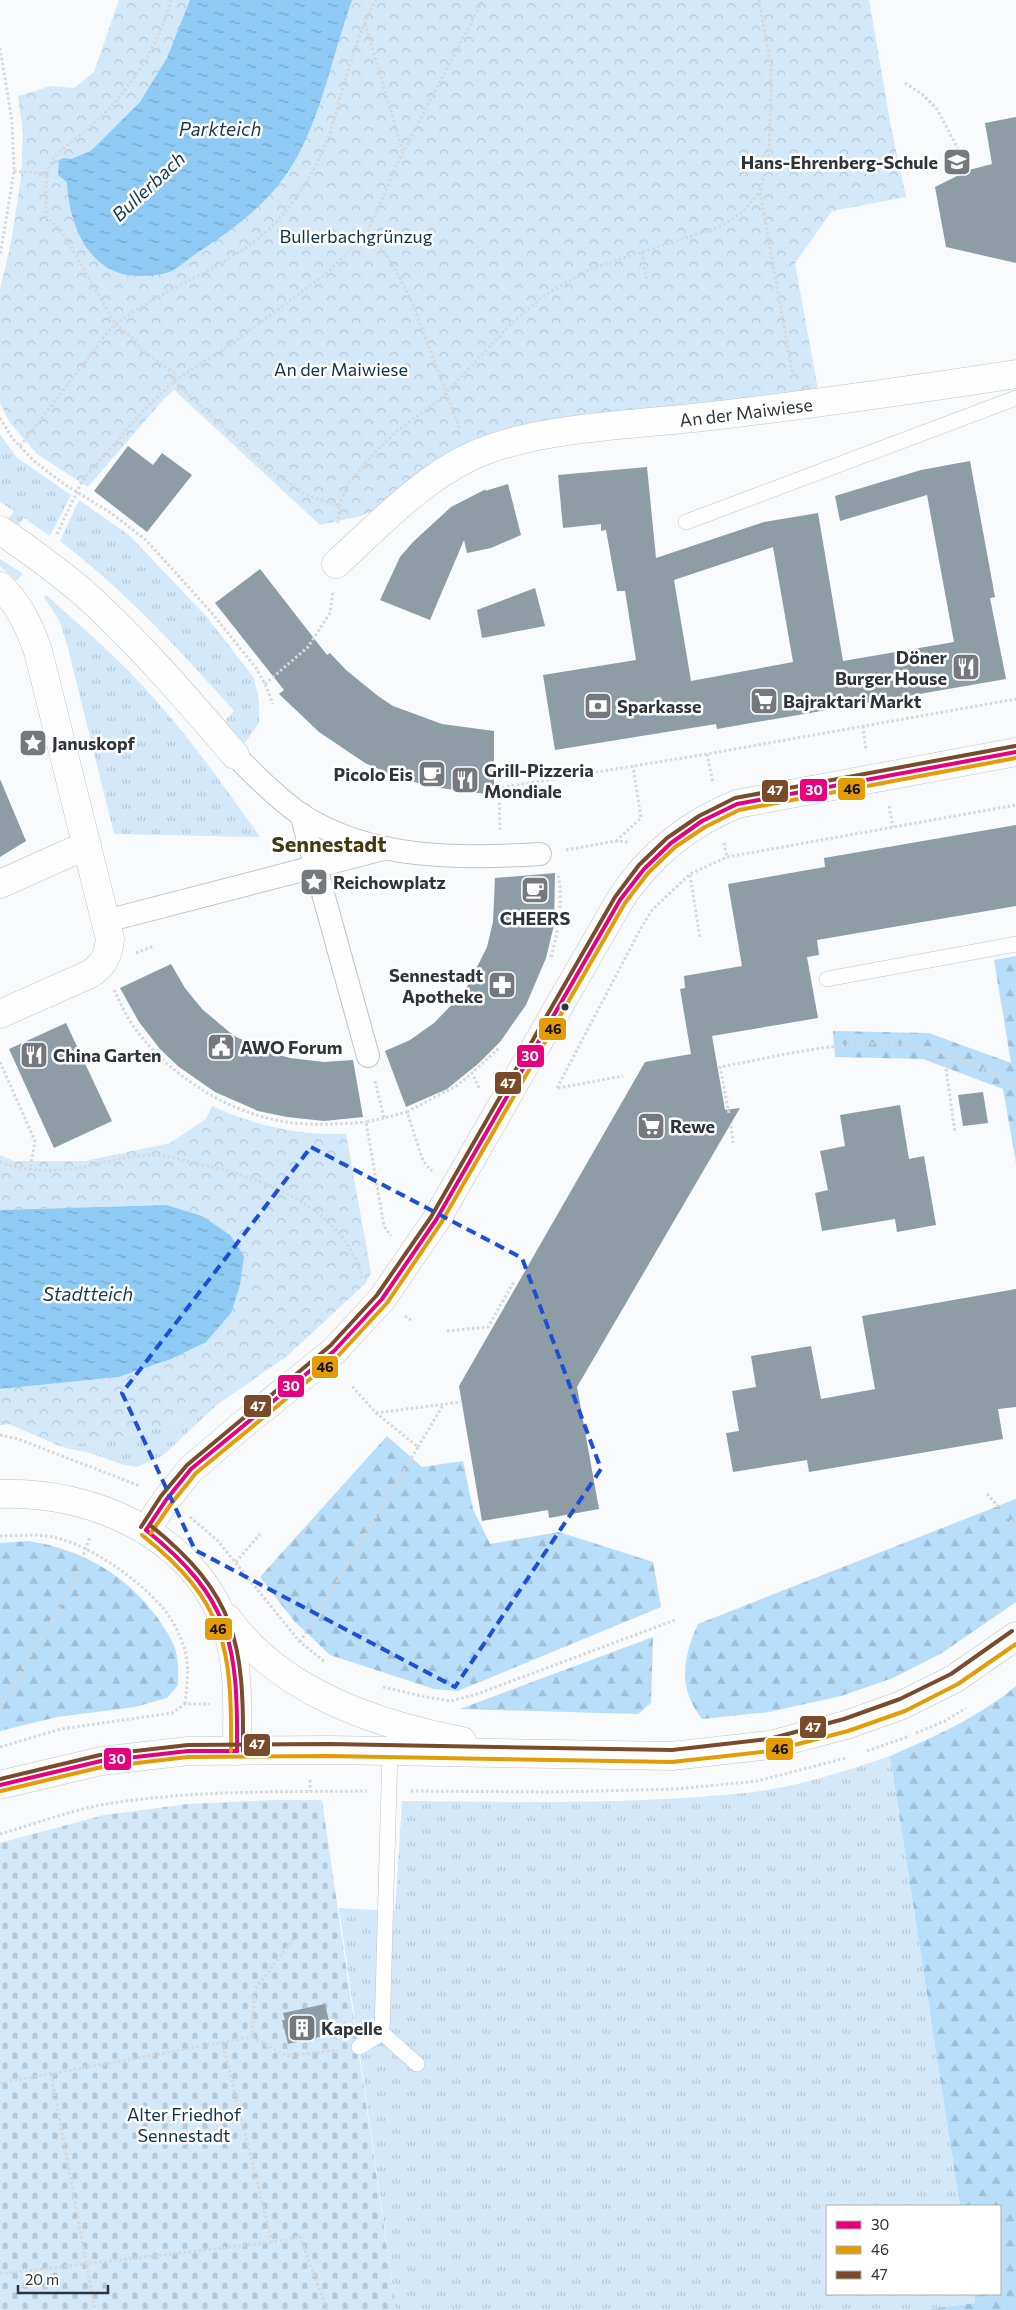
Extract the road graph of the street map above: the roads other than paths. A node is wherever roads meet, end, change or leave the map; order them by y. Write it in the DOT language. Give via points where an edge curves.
graph roads {
  1 [pos="1016,374"];
  2 [pos="1016,398"];
  3 [pos="686,522"];
  4 [pos="0,530"];
  5 [pos="336,564"];
  6 [pos="0,586"];
  7 [pos="1016,752"];
  8 [pos="235,755"];
  9 [pos="301,814"];
  10 [pos="88,845"];
  11 [pos="388,848"];
  12 [pos="547,853"];
  13 [pos="316,867"];
  14 [pos="0,884"];
  15 [pos="106,921"];
  16 [pos="1016,944"];
  17 [pos="827,979"];
  18 [pos="0,1014"];
  19 [pos="368,1056"];
  20 [pos="0,1494"];
  21 [pos="146,1530"];
  22 [pos="211,1596"];
  23 [pos="1016,1636"];
  24 [pos="237,1751"];
  25 [pos="390,1751"];
  26 [pos="524,1754"];
  27 [pos="0,1785"];
  28 [pos="382,2032"];
  29 [pos="359,2047"];
  30 [pos="417,2064"];
  1 -- 5 [label="street, An der Maiwiese" via="798,406 542,435 493,448 441,474"];
  2 -- 3 [label="lane"];
  4 -- 8 [label="street" via="84,593 167,676"];
  6 -- 10 [label="street" via="24,616 38,651"];
  7 -- 21 [label="street" via="737,804 686,830 652,859 620,900 456,1185 413,1256 382,1299 334,1351 191,1470"];
  8 -- 9 [label="street" via="272,792"];
  9 -- 11 [label="street" via="348,838"];
  9 -- 13 [label="street"];
  10 -- 14 [label="street"];
  10 -- 15 [label="street"];
  11 -- 12 [label="street" via="463,857"];
  11 -- 13 [label="street"];
  13 -- 15 [label="street"];
  13 -- 19 [label="street"];
  15 -- 18 [label="street" via="110,939 103,965 90,974"];
  16 -- 17 [label="lane"];
  20 -- 21 [label="street" via="57,1498 102,1509"];
  21 -- 22 [label="street" via="184,1561"];
  22 -- 24 [label="street" via="226,1626 234,1660"];
  22 -- 26 [label="street" via="237,1631 262,1656 296,1682 331,1700 361,1714 439,1737"];
  23 -- 26 [label="street" via="954,1679 902,1705 846,1725 770,1745 672,1756"];
  24 -- 25 [label="street"];
  24 -- 27 [label="street" via="188,1751 101,1761"];
  25 -- 26 [label="street"];
  25 -- 28 [label="lane"];
  28 -- 29 [label="lane"];
  28 -- 30 [label="lane"];
}
